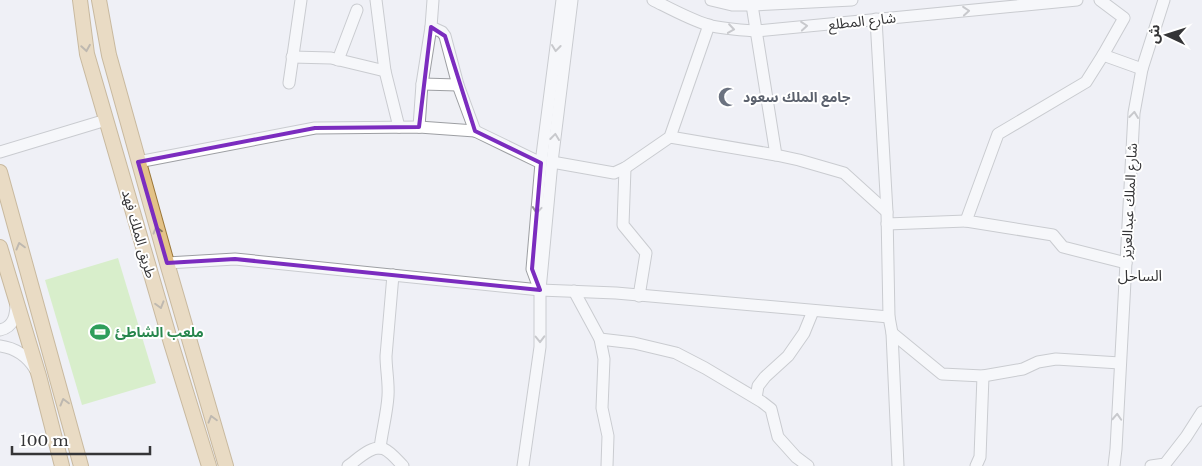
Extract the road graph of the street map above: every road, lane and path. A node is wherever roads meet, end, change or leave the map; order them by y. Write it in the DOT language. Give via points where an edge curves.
graph roads {
  1 [pos="80,0"];
  2 [pos="99,0"];
  3 [pos="301,0"];
  4 [pos="376,0"];
  5 [pos="433,0"];
  6 [pos="653,0"];
  7 [pos="711,0"];
  8 [pos="852,0"];
  9 [pos="1077,0"];
  10 [pos="1100,0"];
  11 [pos="1164,0"];
  12 [pos="570,2"];
  13 [pos="752,5"];
  14 [pos="357,10"];
  15 [pos="876,19"];
  16 [pos="709,25"];
  17 [pos="431,27"];
  18 [pos="756,31"];
  19 [pos="1104,55"];
  20 [pos="292,57"];
  21 [pos="338,60"];
  22 [pos="385,70"];
  23 [pos="1142,70"];
  24 [pos="289,83"];
  25 [pos="422,84"];
  26 [pos="458,85"];
  27 [pos="106,120"];
  28 [pos="399,127"];
  29 [pos="419,127"];
  30 [pos="475,131"];
  31 [pos="670,137"];
  32 [pos="0,152"];
  33 [pos="776,155"];
  34 [pos="138,162"];
  35 [pos="546,163"];
  36 [pos="625,168"];
  37 [pos="0,172"];
  38 [pos="887,218"];
  39 [pos="966,221"];
  40 [pos="0,247"];
  41 [pos="166,263"];
  42 [pos="1126,263"];
  43 [pos="394,276"];
  44 [pos="540,290"];
  45 [pos="574,291"];
  46 [pos="639,296"];
  47 [pos="16,298"];
  48 [pos="813,311"];
  49 [pos="889,317"];
  50 [pos="0,330"];
  51 [pos="892,333"];
  52 [pos="188,337"];
  53 [pos="600,339"];
  54 [pos="171,343"];
  55 [pos="0,346"];
  56 [pos="1120,363"];
  57 [pos="39,376"];
  58 [pos="983,376"];
  59 [pos="756,398"];
  60 [pos="1202,412"];
  61 [pos="380,448"];
  62 [pos="62,466"];
  63 [pos="82,466"];
  64 [pos="209,466"];
  65 [pos="226,466"];
  66 [pos="348,466"];
  67 [pos="403,466"];
  68 [pos="523,466"];
  69 [pos="607,466"];
  70 [pos="808,466"];
  71 [pos="898,466"];
  72 [pos="976,466"];
  73 [pos="1114,466"];
  74 [pos="1151,466"];
  1 -- 27 [label="main road, طريق الملك فهد, one-way" via="87,54"];
  2 -- 34 [label="main road, طريق الملك فهد" via="109,55"];
  3 -- 20 [label="street"];
  4 -- 22 [label="street"];
  5 -- 17 [label="street"];
  6 -- 16 [label="street, شارع المطلع"];
  7 -- 13 [label="street, شارع المطلع"];
  8 -- 13 [label="street, شارع المطلع"];
  15 -- 9 [label="street, شارع المطلع, one-way"];
  10 -- 19 [label="street" via="1124,18"];
  11 -- 23 [label="street, شارع الملك عبدالعزيز"];
  12 -- 35 [label="street"];
  13 -- 18 [label="street"];
  14 -- 21 [label="street"];
  18 -- 15 [label="street, شارع المطلع, one-way"];
  15 -- 38 [label="street"];
  16 -- 18 [label="street, شارع المطلع, one-way"];
  16 -- 31 [label="street"];
  17 -- 25 [label="street"];
  17 -- 26 [label="street" via="445,36"];
  18 -- 33 [label="street"];
  19 -- 23 [label="street"];
  19 -- 39 [label="street" via="1086,82 998,134"];
  20 -- 21 [label="street"];
  20 -- 24 [label="street"];
  21 -- 22 [label="street"];
  22 -- 28 [label="street"];
  42 -- 23 [label="street, شارع الملك عبدالعزيز, one-way" via="1134,113"];
  25 -- 26 [label="street"];
  25 -- 29 [label="street"];
  26 -- 30 [label="street"];
  27 -- 32 [label="street"];
  27 -- 54 [label="main road, طريق الملك فهد, one-way"];
  28 -- 29 [label="street"];
  28 -- 34 [label="street" via="315,128"];
  29 -- 30 [label="street"];
  30 -- 35 [label="street"];
  31 -- 33 [label="street"];
  31 -- 36 [label="street"];
  33 -- 38 [label="street" via="844,173"];
  41 -- 34 [label="main road, طريق الملك فهد, one-way"];
  35 -- 36 [label="street" via="614,173"];
  35 -- 44 [label="street"];
  36 -- 46 [label="street" via="623,225 646,253"];
  63 -- 37 [label="main road, one-way"];
  38 -- 39 [label="street"];
  38 -- 49 [label="street"];
  39 -- 42 [label="street" via="1053,236 1063,247"];
  40 -- 47 [label="main road"];
  41 -- 43 [label="street" via="235,259"];
  41 -- 52 [label="main road, طريق الملك فهد"];
  42 -- 56 [label="street, شارع الملك عبدالعزيز"];
  43 -- 44 [label="street"];
  43 -- 61 [label="street" via="386,356 388,396"];
  44 -- 45 [label="street"];
  44 -- 68 [label="street, one-way" via="540,347"];
  45 -- 46 [label="street"];
  45 -- 53 [label="street"];
  46 -- 48 [label="street"];
  47 -- 50 [label="street" via="14,319"];
  47 -- 57 [label="main road"];
  48 -- 49 [label="street"];
  48 -- 59 [label="street" via="804,333 788,356 758,386"];
  49 -- 51 [label="street"];
  51 -- 58 [label="street" via="942,374"];
  51 -- 71 [label="street"];
  52 -- 54 [label="main road"];
  65 -- 52 [label="main road, طريق الملك فهد, one-way"];
  53 -- 59 [label="street" via="676,353"];
  53 -- 69 [label="street" via="604,360 602,408 608,436"];
  54 -- 64 [label="main road, طريق الملك فهد"];
  55 -- 57 [label="street" via="24,356"];
  56 -- 58 [label="street" via="1056,358 1023,369"];
  73 -- 56 [label="street, شارع الملك عبدالعزيز, one-way"];
  57 -- 62 [label="main road"];
  58 -- 72 [label="street" via="980,457"];
  59 -- 70 [label="street" via="771,409 778,437"];
  60 -- 74 [label="street" via="1165,464"];
  61 -- 66 [label="street" via="372,449"];
  61 -- 67 [label="street" via="386,449"];
}
